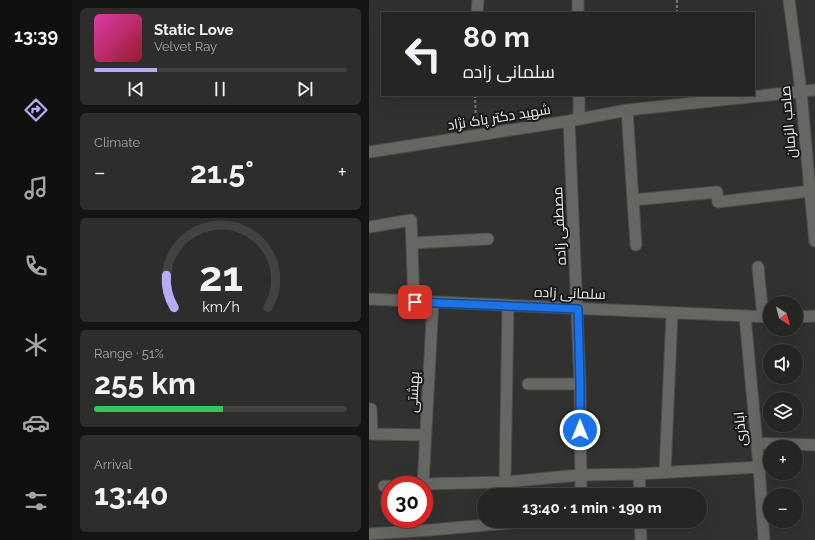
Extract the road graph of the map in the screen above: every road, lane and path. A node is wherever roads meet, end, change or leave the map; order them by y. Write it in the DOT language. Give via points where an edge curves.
graph roads {
  1 [pos="478,0"];
  2 [pos="578,0"];
  3 [pos="677,0"];
  4 [pos="789,0"];
  5 [pos="477,12"];
  6 [pos="578,12"];
  7 [pos="677,12"];
  8 [pos="815,90"];
  9 [pos="801,91"];
  10 [pos="755,94"];
  11 [pos="475,96"];
  12 [pos="579,96"];
  13 [pos="735,96"];
  14 [pos="708,98"];
  15 [pos="627,110"];
  16 [pos="574,120"];
  17 [pos="476,135"];
  18 [pos="369,152"];
  19 [pos="810,191"];
  20 [pos="633,200"];
  21 [pos="369,226"];
  22 [pos="488,239"];
  23 [pos="815,239"];
  24 [pos="412,243"];
  25 [pos="636,245"];
  26 [pos="759,268"];
  27 [pos="764,296"];
  28 [pos="369,299"];
  29 [pos="415,302"];
  30 [pos="433,302"];
  31 [pos="508,306"];
  32 [pos="578,309"];
  33 [pos="672,313"];
  34 [pos="745,316"];
  35 [pos="815,316"];
  36 [pos="763,317"];
  37 [pos="803,317"];
  38 [pos="528,384"];
  39 [pos="580,384"];
  40 [pos="369,409"];
  41 [pos="426,436"];
  42 [pos="757,443"];
  43 [pos="815,445"];
  44 [pos="759,467"];
  45 [pos="665,472"];
  46 [pos="639,474"];
  47 [pos="580,475"];
  48 [pos="424,476"];
  49 [pos="505,482"];
  50 [pos="433,484"];
  51 [pos="581,488"];
  52 [pos="640,488"];
  53 [pos="482,528"];
  54 [pos="640,528"];
  55 [pos="369,534"];
  56 [pos="430,535"];
  57 [pos="641,540"];
  58 [pos="764,540"];
  1 -- 5 [label="street"];
  2 -- 6 [label="street"];
  3 -- 7 [label="path"];
  4 -- 9 [label="street, صاحب الزمان"];
  8 -- 9 [label="street, شهید دکتر پاک نژاد"];
  9 -- 10 [label="street, شهید دکتر پاک نژاد"];
  9 -- 19 [label="street, صاحب الزمان"];
  11 -- 17 [label="path"];
  12 -- 16 [label="street, مصطفی زاده"];
  13 -- 14 [label="street, شهید دکتر پاک نژاد"];
  14 -- 15 [label="street, شهید دکتر پاک نژاد"];
  15 -- 16 [label="street, شهید دکتر پاک نژاد"];
  15 -- 20 [label="street"];
  16 -- 17 [label="street, شهید دکتر پاک نژاد"];
  16 -- 32 [label="street, مصطفی زاده"];
  17 -- 18 [label="street, شهید دکتر پاک نژاد"];
  19 -- 20 [label="street" via="718,202 717,192"];
  19 -- 23 [label="street, صاحب الزمان"];
  20 -- 25 [label="street"];
  21 -- 24 [label="street" via="411,220"];
  22 -- 24 [label="street"];
  24 -- 29 [label="street"];
  26 -- 27 [label="street"];
  28 -- 29 [label="street, سلمانی زاده"];
  29 -- 30 [label="street, سلمانی زاده"];
  30 -- 31 [label="street, سلمانی زاده"];
  30 -- 41 [label="street, بهشتی"];
  31 -- 32 [label="street, سلمانی زاده"];
  31 -- 49 [label="street"];
  32 -- 33 [label="street, سلمانی زاده"];
  32 -- 39 [label="street, مصطفی زاده"];
  33 -- 34 [label="street, سلمانی زاده"];
  33 -- 45 [label="street"];
  34 -- 36 [label="street, سلمانی زاده"];
  34 -- 42 [label="street, اباذری"];
  35 -- 37 [label="street"];
  38 -- 39 [label="street"];
  39 -- 47 [label="street, مصطفی زاده"];
  40 -- 41 [label="street" via="372,434"];
  41 -- 48 [label="street, بهشتی"];
  42 -- 43 [label="street"];
  42 -- 44 [label="street, اباذری"];
  44 -- 45 [label="street"];
  44 -- 58 [label="street, اباذری"];
  45 -- 46 [label="street"];
  46 -- 47 [label="street"];
  46 -- 52 [label="street"];
  47 -- 49 [label="street"];
  47 -- 51 [label="street, مصطفی زاده"];
  49 -- 50 [label="street"];
  53 -- 56 [label="street"];
  54 -- 57 [label="street"];
  55 -- 56 [label="street"];
}
